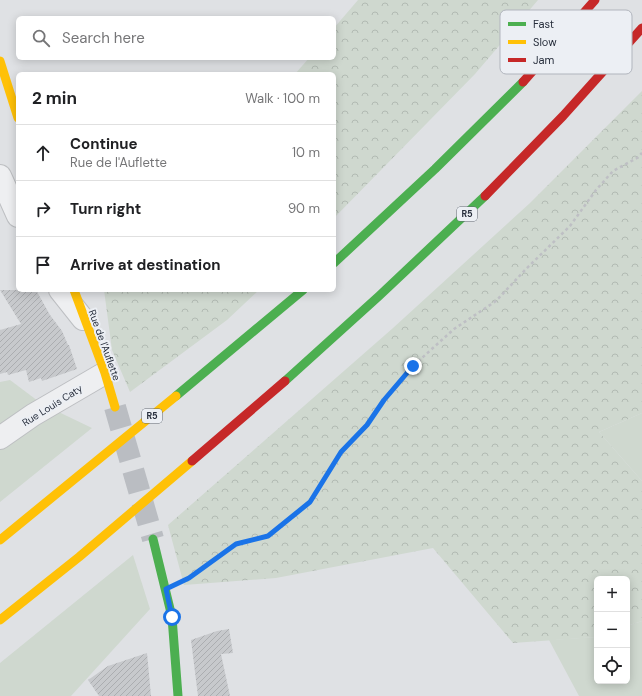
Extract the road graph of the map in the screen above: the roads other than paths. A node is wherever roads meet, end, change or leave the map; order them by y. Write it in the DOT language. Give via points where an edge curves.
graph roads {
  1 [pos="595,0"];
  2 [pos="586,10"];
  3 [pos="642,28"];
  4 [pos="632,39"];
  5 [pos="0,61"];
  6 [pos="530,74"];
  7 [pos="601,74"];
  8 [pos="16,112"];
  9 [pos="0,176"];
  10 [pos="16,212"];
  11 [pos="336,261"];
  12 [pos="62,292"];
  13 [pos="75,292"];
  14 [pos="301,292"];
  15 [pos="86,323"];
  16 [pos="105,373"];
  17 [pos="115,407"];
  18 [pos="33,415"];
  19 [pos="0,425"];
  20 [pos="0,438"];
  21 [pos="153,539"];
  22 [pos="0,540"];
  23 [pos="0,620"];
  24 [pos="178,696"];
  1 -- 2 [label="main road"];
  3 -- 4 [label="main road, R5"];
  5 -- 8 [label="main road"];
  6 -- 11 [label="main road" via="435,169"];
  7 -- 23 [label="main road, R5" via="471,210 379,296 279,386 91,547"];
  9 -- 10 [label="street"];
  12 -- 15 [label="street"];
  13 -- 15 [label="main road, Rue de l'Auflette"];
  14 -- 22 [label="main road, R5"];
  15 -- 16 [label="main road, Rue de l'Auflette"];
  16 -- 17 [label="main road, Rue de l'Auflette"];
  16 -- 18 [label="street, Rue Louis Caty"];
  18 -- 19 [label="street"];
  18 -- 20 [label="street, Rue Louis Caty"];
  21 -- 24 [label="main road" via="172,617"];
}
